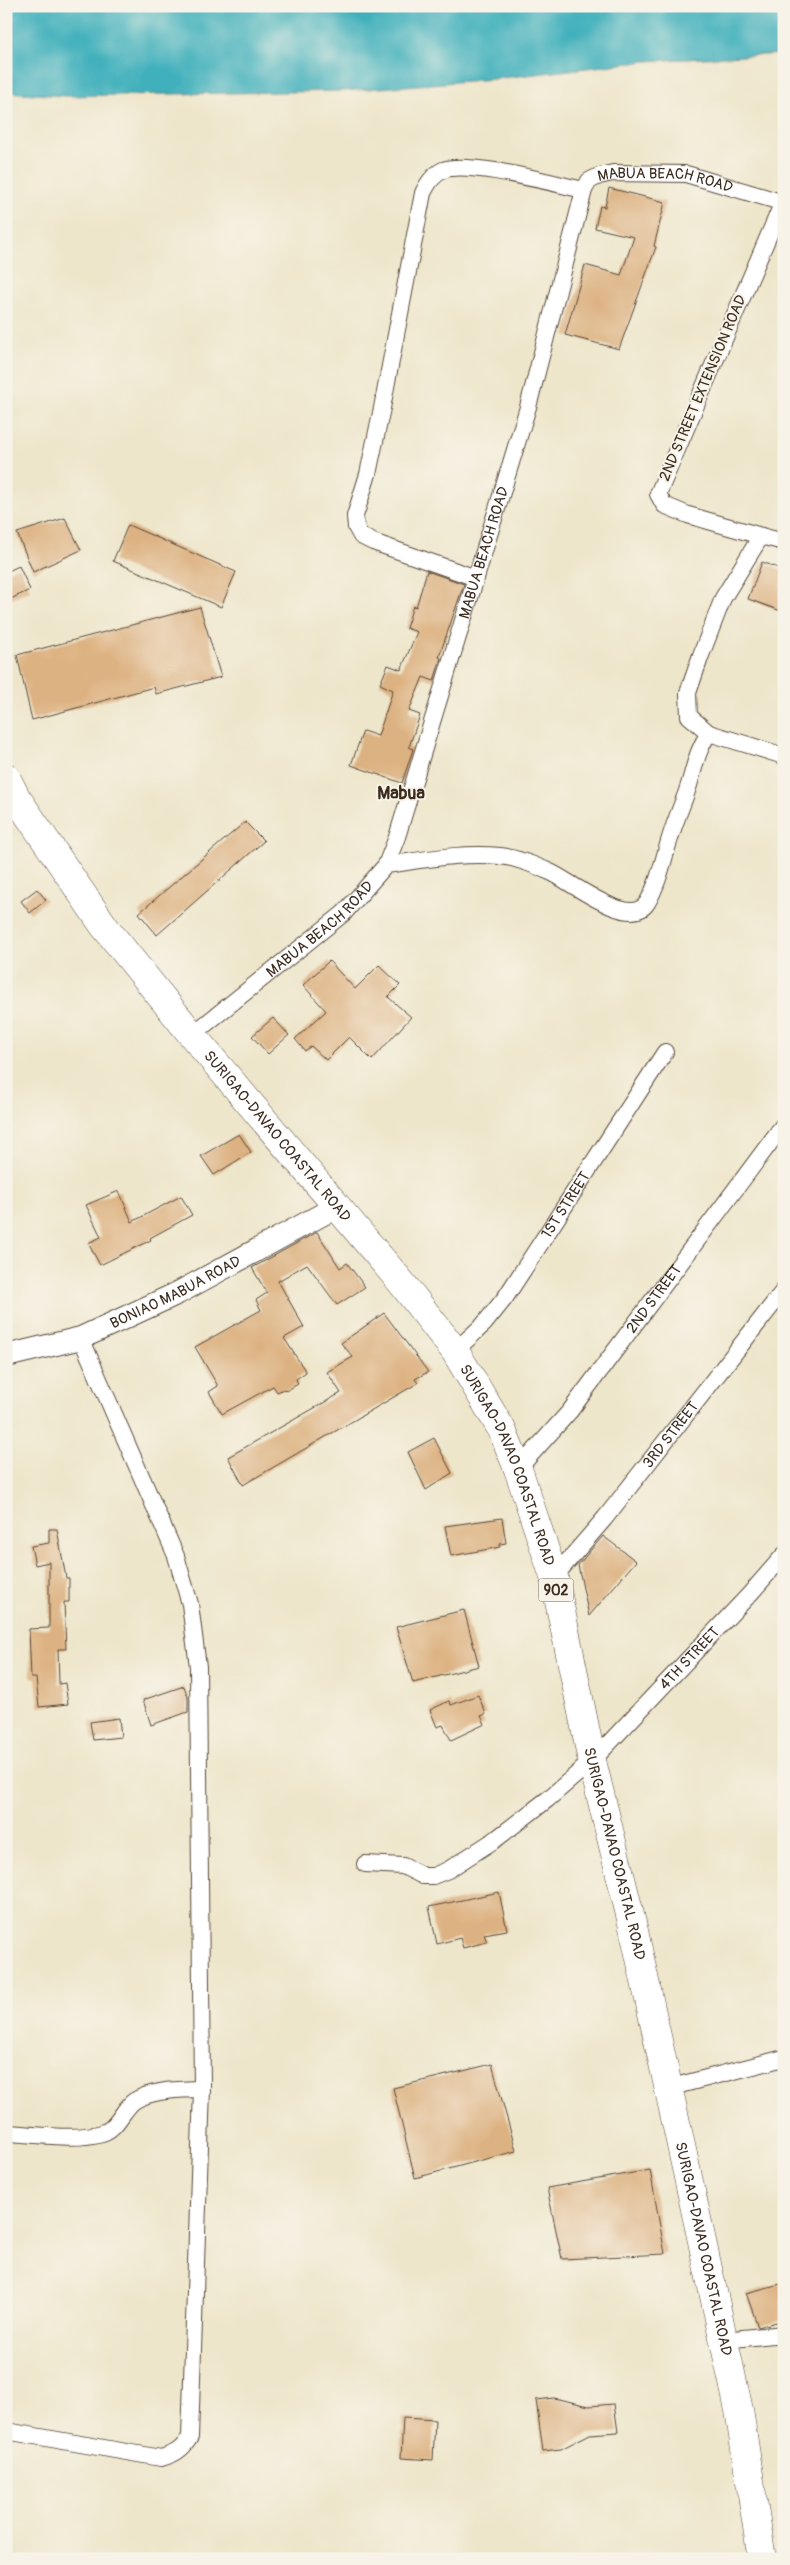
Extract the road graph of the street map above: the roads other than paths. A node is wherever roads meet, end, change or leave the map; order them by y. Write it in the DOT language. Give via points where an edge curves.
graph roads {
  1 [pos="584,190"];
  2 [pos="783,203"];
  3 [pos="761,536"];
  4 [pos="784,542"];
  5 [pos="476,578"];
  6 [pos="709,733"];
  7 [pos="784,756"];
  8 [pos="6,777"];
  9 [pos="386,865"];
  10 [pos="192,1035"];
  11 [pos="664,1052"];
  12 [pos="784,1124"];
  13 [pos="336,1207"];
  14 [pos="784,1290"];
  15 [pos="81,1338"];
  16 [pos="455,1351"];
  17 [pos="6,1356"];
  18 [pos="518,1469"];
  19 [pos="784,1555"];
  20 [pos="554,1577"];
  21 [pos="592,1761"];
  22 [pos="365,1864"];
  23 [pos="784,2058"];
  24 [pos="668,2088"];
  25 [pos="202,2089"];
  26 [pos="6,2132"];
  27 [pos="784,2334"];
  28 [pos="723,2340"];
  29 [pos="6,2431"];
  30 [pos="762,2559"];
  1 -- 2 [label="street, MABUA BEACH ROAD" via="589,181 613,173 686,174"];
  1 -- 5 [label="street, MABUA BEACH ROAD" via="528,407"];
  1 -- 5 [label="street" via="501,172 453,167 430,180 423,193 382,408 355,516 356,527 361,536 373,542"];
  2 -- 3 [label="street, 2ND STREET EXTENSION ROAD" via="658,494 664,505 688,515"];
  3 -- 4 [label="street"];
  3 -- 6 [label="street" via="723,598 688,693 690,716"];
  5 -- 9 [label="street, MABUA BEACH ROAD"];
  6 -- 7 [label="street"];
  6 -- 9 [label="street" via="693,764 690,783 657,882 646,905 636,911 618,910 564,878 524,861 500,856 462,856"];
  8 -- 10 [label="highway, SURIGAO-DAVAO COASTAL ROAD / 902" via="16,797 104,926"];
  9 -- 10 [label="street, MABUA BEACH ROAD" via="344,913"];
  10 -- 13 [label="highway, SURIGAO-DAVAO COASTAL ROAD / 902"];
  11 -- 16 [label="street, 1ST STREET" via="505,1298 484,1324"];
  12 -- 18 [label="street, 2ND STREET" via="570,1411"];
  13 -- 15 [label="street, BONIAO MABUA ROAD" via="178,1293"];
  13 -- 16 [label="highway, SURIGAO-DAVAO COASTAL ROAD / 902"];
  14 -- 20 [label="street, 3RD STREET" via="605,1518"];
  15 -- 17 [label="street, BONIAO MABUA ROAD"];
  15 -- 25 [label="street" via="176,1556 190,1604 198,1667"];
  16 -- 18 [label="highway, SURIGAO-DAVAO COASTAL ROAD / 902" via="502,1430"];
  18 -- 20 [label="highway, SURIGAO-DAVAO COASTAL ROAD / 902"];
  19 -- 21 [label="street, 4TH STREET"];
  20 -- 21 [label="highway, SURIGAO-DAVAO COASTAL ROAD / 902"];
  21 -- 22 [label="street, 4TH STREET" via="548,1799 448,1870 423,1876 403,1866"];
  21 -- 24 [label="highway, SURIGAO-DAVAO COASTAL ROAD / 902"];
  23 -- 24 [label="street"];
  24 -- 28 [label="highway, SURIGAO-DAVAO COASTAL ROAD / 902"];
  25 -- 26 [label="street" via="171,2090 145,2096 133,2102 104,2133 88,2136"];
  25 -- 29 [label="street" via="190,2437 184,2447 161,2458"];
  27 -- 28 [label="street"];
  28 -- 30 [label="highway, SURIGAO-DAVAO COASTAL ROAD / 902"];
}
